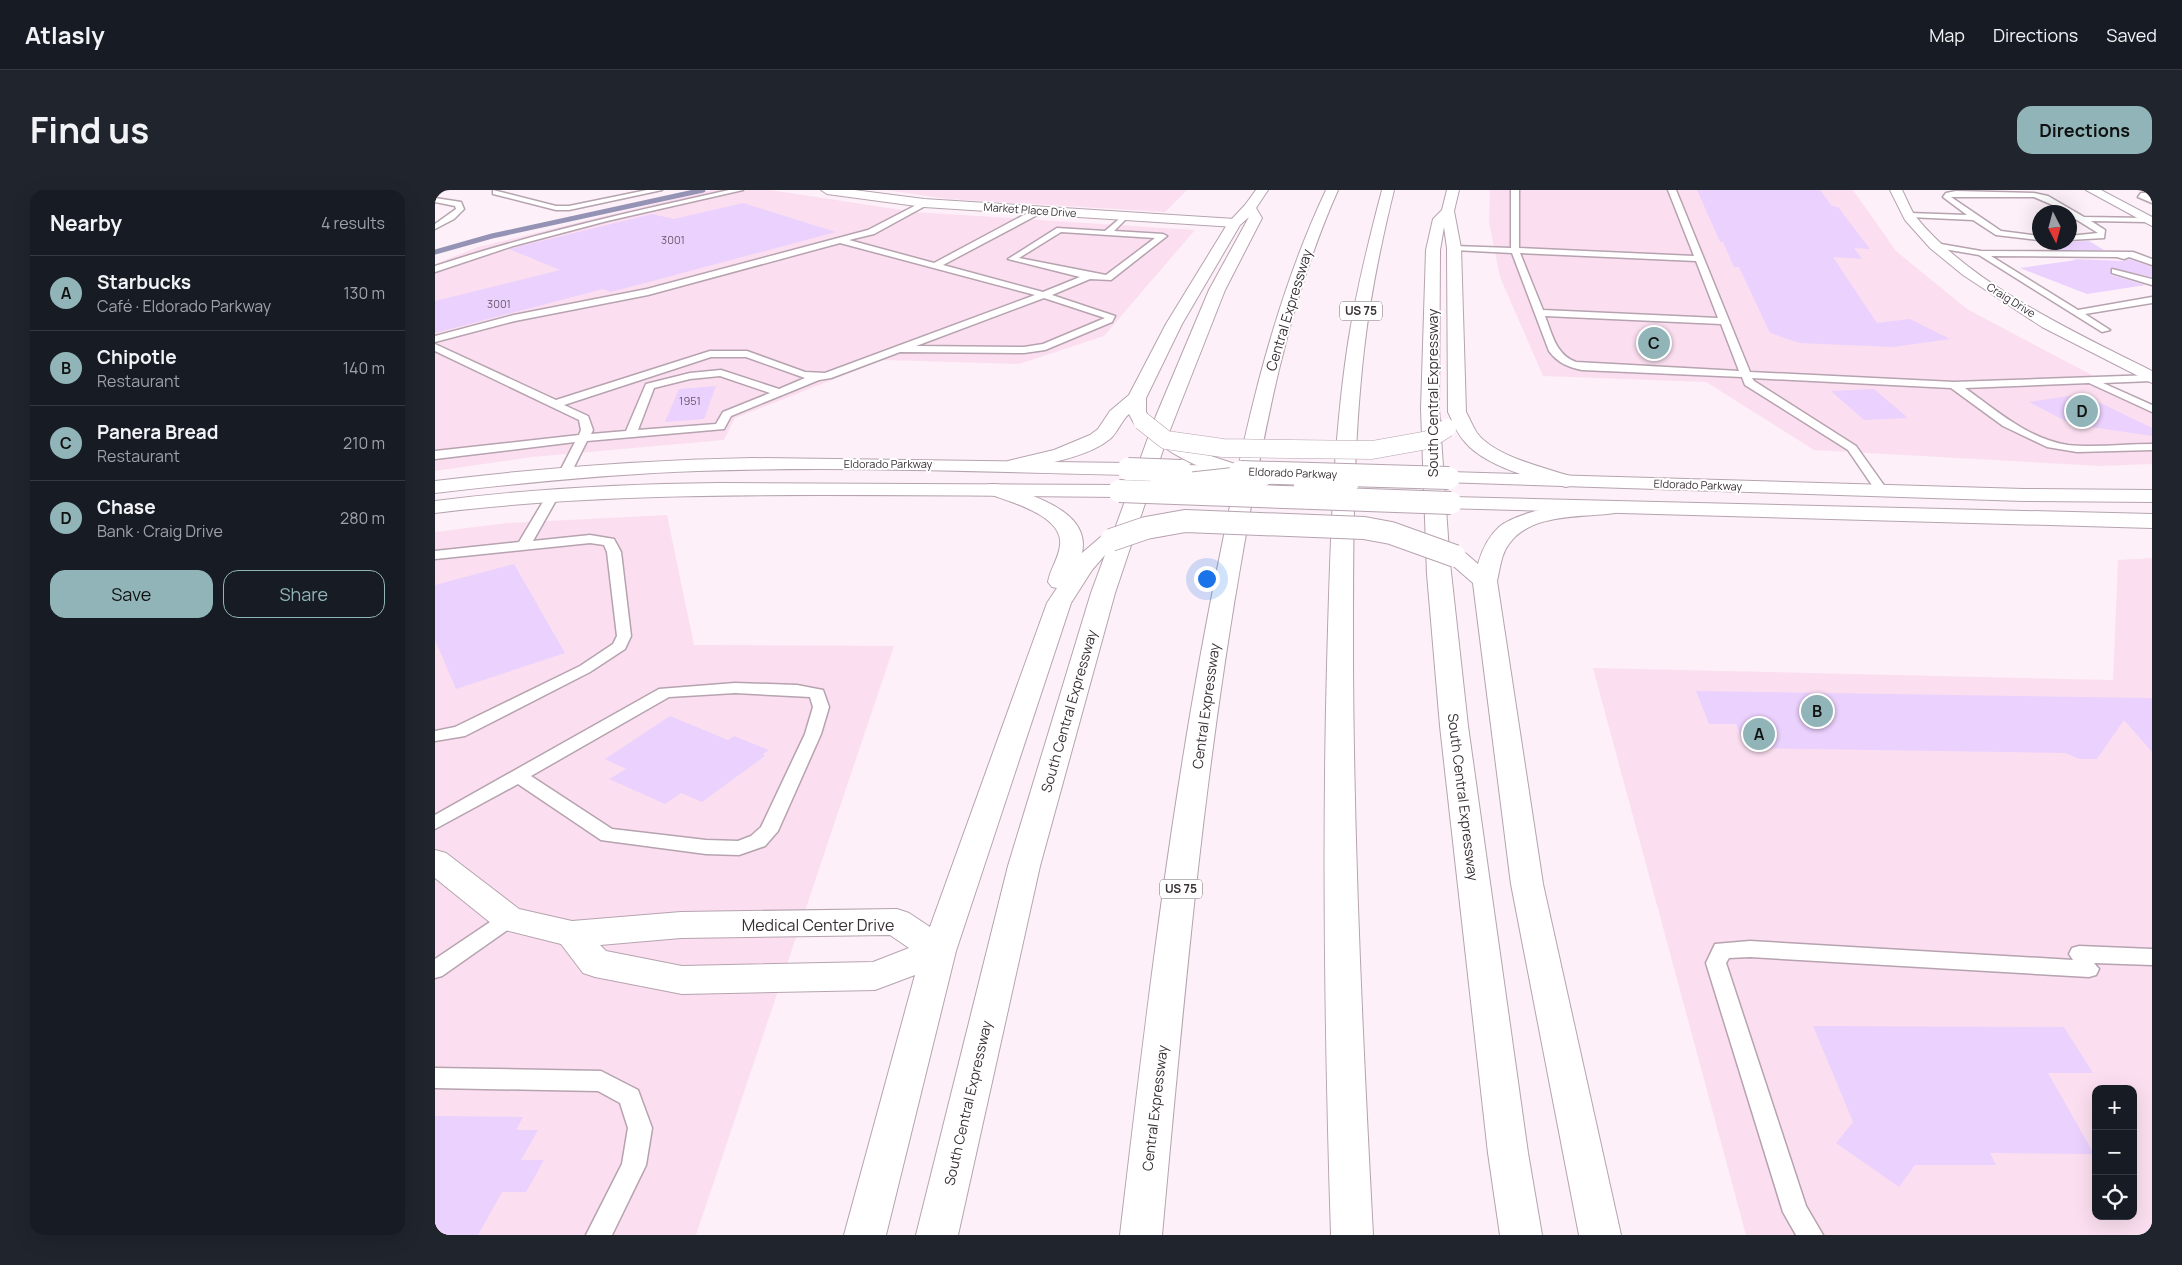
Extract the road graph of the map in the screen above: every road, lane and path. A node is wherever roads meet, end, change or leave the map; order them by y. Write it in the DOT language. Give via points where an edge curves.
graph roads {
  1 [pos="658,190"];
  2 [pos="739,190"];
  3 [pos="827,190"];
  4 [pos="1262,190"];
  5 [pos="1332,190"];
  6 [pos="1388,190"];
  7 [pos="1453,190"];
  8 [pos="1515,190"];
  9 [pos="1672,190"];
  10 [pos="1896,190"];
  11 [pos="2092,190"];
  12 [pos="497,192"];
  13 [pos="2152,195"];
  14 [pos="435,200"];
  15 [pos="2152,201"];
  16 [pos="924,204"];
  17 [pos="1250,208"];
  18 [pos="1038,210"];
  19 [pos="1449,211"];
  20 [pos="1909,215"];
  21 [pos="1125,216"];
  22 [pos="1975,218"];
  23 [pos="2082,219"];
  24 [pos="2149,221"];
  25 [pos="1235,223"];
  26 [pos="435,227"];
  27 [pos="1107,232"];
  28 [pos="2032,237"];
  29 [pos="2077,238"];
  30 [pos="841,240"];
  31 [pos="1935,245"];
  32 [pos="1454,248"];
  33 [pos="1515,251"];
  34 [pos="1981,253"];
  35 [pos="1699,259"];
  36 [pos="935,266"];
  37 [pos="435,269"];
  38 [pos="2143,271"];
  39 [pos="1089,276"];
  40 [pos="1044,296"];
  41 [pos="2152,300"];
  42 [pos="1541,313"];
  43 [pos="2076,313"];
  44 [pos="1724,321"];
  45 [pos="2105,330"];
  46 [pos="435,339"];
  47 [pos="435,346"];
  48 [pos="899,349"];
  49 [pos="1744,374"];
  50 [pos="817,377"];
  51 [pos="2152,378"];
  52 [pos="2089,380"];
  53 [pos="1954,385"];
  54 [pos="779,392"];
  55 [pos="1137,398"];
  56 [pos="555,404"];
  57 [pos="2152,409"];
  58 [pos="1452,420"];
  59 [pos="631,434"];
  60 [pos="583,438"];
  61 [pos="1165,440"];
  62 [pos="1428,440"];
  63 [pos="2152,446"];
  64 [pos="435,455"];
  65 [pos="779,464"];
  66 [pos="1015,465"];
  67 [pos="565,473"];
  68 [pos="1565,481"];
  69 [pos="1227,482"];
  70 [pos="1263,483"];
  71 [pos="1300,485"];
  72 [pos="435,487"];
  73 [pos="993,489"];
  74 [pos="1882,491"];
  75 [pos="553,495"];
  76 [pos="2152,496"];
  77 [pos="435,499"];
  78 [pos="435,507"];
  79 [pos="1611,508"];
  80 [pos="2152,521"];
  81 [pos="524,544"];
  82 [pos="1103,544"];
  83 [pos="435,556"];
  84 [pos="1455,556"];
  85 [pos="1485,582"];
  86 [pos="1059,603"];
  87 [pos="435,736"];
  88 [pos="517,775"];
  89 [pos="435,823"];
  90 [pos="435,861"];
  91 [pos="509,919"];
  92 [pos="572,934"];
  93 [pos="939,951"];
  94 [pos="2152,957"];
  95 [pos="435,970"];
  96 [pos="435,1078"];
  97 [pos="599,1235"];
  98 [pos="865,1235"];
  99 [pos="937,1235"];
  100 [pos="1141,1235"];
  101 [pos="1352,1235"];
  102 [pos="1521,1235"];
  103 [pos="1600,1235"];
  104 [pos="1810,1235"];
  1 -- 12 [label="lane" via="569,208 556,208"];
  2 -- 37 [label="lane" via="606,219 510,244"];
  3 -- 16 [label="main road, Market Place Drive"];
  4 -- 17 [label="main road"];
  5 -- 100 [label="main road, Central Expressway / US 75" via="1307,248 1279,336 1233,544 1191,809"];
  6 -- 101 [label="main road, US 75" via="1360,316 1347,434 1342,547 1340,886"];
  7 -- 19 [label="main road, South Central Expressway"];
  8 -- 33 [label="lane"];
  9 -- 35 [label="lane"];
  10 -- 20 [label="main road, Craig Drive"];
  11 -- 24 [label="main road"];
  13 -- 15 [label="lane" via="2141,195"];
  14 -- 26 [label="lane" via="458,204 460,209"];
  16 -- 18 [label="main road, Market Place Drive"];
  16 -- 30 [label="lane" via="878,229"];
  17 -- 25 [label="main road"];
  17 -- 99 [label="main road, South Central Expressway" via="1256,218 1217,290 1165,416 1118,550 1024,866"];
  18 -- 21 [label="main road, Market Place Drive"];
  18 -- 36 [label="lane"];
  19 -- 32 [label="main road, South Central Expressway"];
  19 -- 102 [label="main road, South Central Expressway" via="1439,219 1433,250 1430,427 1439,574 1453,726"];
  20 -- 22 [label="lane"];
  20 -- 31 [label="main road, Craig Drive"];
  21 -- 25 [label="main road, Market Place Drive"];
  21 -- 27 [label="lane"];
  22 -- 23 [label="lane" via="1947,197 1957,193 2034,195"];
  22 -- 28 [label="lane" via="1999,233"];
  23 -- 24 [label="lane"];
  23 -- 29 [label="lane" via="2102,232 2101,236"];
  25 -- 55 [label="main road" via="1174,324"];
  27 -- 39 [label="lane" via="1163,236 1108,278"];
  27 -- 39 [label="lane" via="1060,230 1012,259"];
  30 -- 36 [label="lane"];
  30 -- 46 [label="lane" via="648,292 514,318"];
  31 -- 34 [label="lane"];
  31 -- 51 [label="main road, Craig Drive" via="2030,312"];
  32 -- 33 [label="lane"];
  32 -- 58 [label="main road, South Central Expressway"];
  33 -- 35 [label="lane"];
  33 -- 42 [label="lane"];
  34 -- 38 [label="lane" via="2105,259 2131,254"];
  34 -- 43 [label="lane"];
  35 -- 44 [label="lane"];
  36 -- 40 [label="lane"];
  39 -- 40 [label="lane"];
  40 -- 48 [label="lane"];
  40 -- 48 [label="lane" via="1110,316 1109,320 1045,347 1025,350"];
  41 -- 43 [label="lane"];
  42 -- 44 [label="lane"];
  42 -- 49 [label="lane" via="1554,351 1559,360 1568,364"];
  43 -- 45 [label="lane"];
  44 -- 49 [label="lane"];
  47 -- 56 [label="lane"];
  48 -- 50 [label="lane"];
  49 -- 53 [label="lane"];
  49 -- 74 [label="lane" via="1749,383 1852,448"];
  50 -- 54 [label="lane"];
  50 -- 56 [label="lane" via="747,354 710,354"];
  51 -- 52 [label="lane"];
  52 -- 53 [label="lane"];
  52 -- 57 [label="lane"];
  53 -- 63 [label="lane" via="2025,435 2055,446"];
  54 -- 59 [label="lane" via="727,414 720,427"];
  54 -- 59 [label="lane" via="721,373 690,376 650,386"];
  55 -- 61 [label="main road, bridge" via="1137,412 1142,421"];
  55 -- 66 [label="main road" via="1097,439 1061,454"];
  56 -- 60 [label="lane" via="584,418 587,430"];
  58 -- 62 [label="main road, bridge"];
  58 -- 68 [label="main road" via="1481,447"];
  59 -- 60 [label="lane"];
  60 -- 64 [label="lane"];
  60 -- 67 [label="lane"];
  61 -- 62 [label="main road, bridge" via="1223,448 1355,451"];
  61 -- 69 [label="main road" via="1199,459"];
  62 -- 71 [label="main road, bridge" via="1414,448"];
  65 -- 66 [label="main road, Eldorado Parkway"];
  65 -- 67 [label="main road, Eldorado Parkway"];
  65 -- 75 [label="main road" via="728,473 584,480 566,483"];
  66 -- 69 [label="main road, Eldorado Parkway, bridge" via="1181,470"];
  67 -- 72 [label="main road, Eldorado Parkway"];
  67 -- 77 [label="main road" via="519,488"];
  68 -- 71 [label="main road, Eldorado Parkway, bridge" via="1449,478"];
  68 -- 74 [label="main road, Eldorado Parkway"];
  69 -- 70 [label="main road, bridge"];
  69 -- 70 [label="main road, bridge"];
  69 -- 71 [label="main road, Eldorado Parkway, bridge"];
  69 -- 71 [label="main road, Eldorado Parkway, bridge"];
  69 -- 73 [label="main road, Eldorado Parkway, bridge" via="1119,491"];
  69 -- 82 [label="main road, bridge" via="1121,531"];
  70 -- 71 [label="main road, bridge"];
  70 -- 71 [label="main road, bridge"];
  71 -- 79 [label="main road, Eldorado Parkway, bridge" via="1370,500"];
  71 -- 84 [label="main road, bridge" via="1428,535"];
  73 -- 75 [label="main road, Eldorado Parkway" via="691,488"];
  73 -- 86 [label="main road" via="1042,508 1068,527 1072,543 1060,579"];
  74 -- 76 [label="main road, Eldorado Parkway"];
  75 -- 78 [label="main road, Eldorado Parkway"];
  75 -- 81 [label="lane"];
  79 -- 80 [label="main road, Eldorado Parkway"];
  79 -- 85 [label="main road" via="1553,514 1521,523 1500,539"];
  81 -- 83 [label="lane"];
  81 -- 87 [label="lane" via="590,539 609,542 614,552 624,636 619,646 585,669 459,732"];
  82 -- 84 [label="main road, bridge" via="1146,528 1185,521 1364,528 1397,535"];
  82 -- 86 [label="main road" via="1086,558 1075,582"];
  84 -- 85 [label="main road"];
  85 -- 103 [label="main road" via="1527,884"];
  86 -- 93 [label="main road"];
  88 -- 88 [label="lane" via="665,692 735,688 797,690 817,693 821,707 813,734 769,831 758,841 739,848 608,835"];
  88 -- 89 [label="lane"];
  90 -- 91 [label="main road, Medical Center Drive"];
  91 -- 92 [label="main road, Medical Center Drive"];
  91 -- 95 [label="lane"];
  92 -- 93 [label="main road, Medical Center Drive" via="681,925 897,922"];
  92 -- 93 [label="main road" via="595,963 682,980 875,976"];
  93 -- 98 [label="main road"];
  94 -- 104 [label="lane" via="2084,962 1723,950 1716,963 1795,1212"];
  96 -- 97 [label="lane" via="601,1081 630,1097 640,1128 634,1164"];
}
